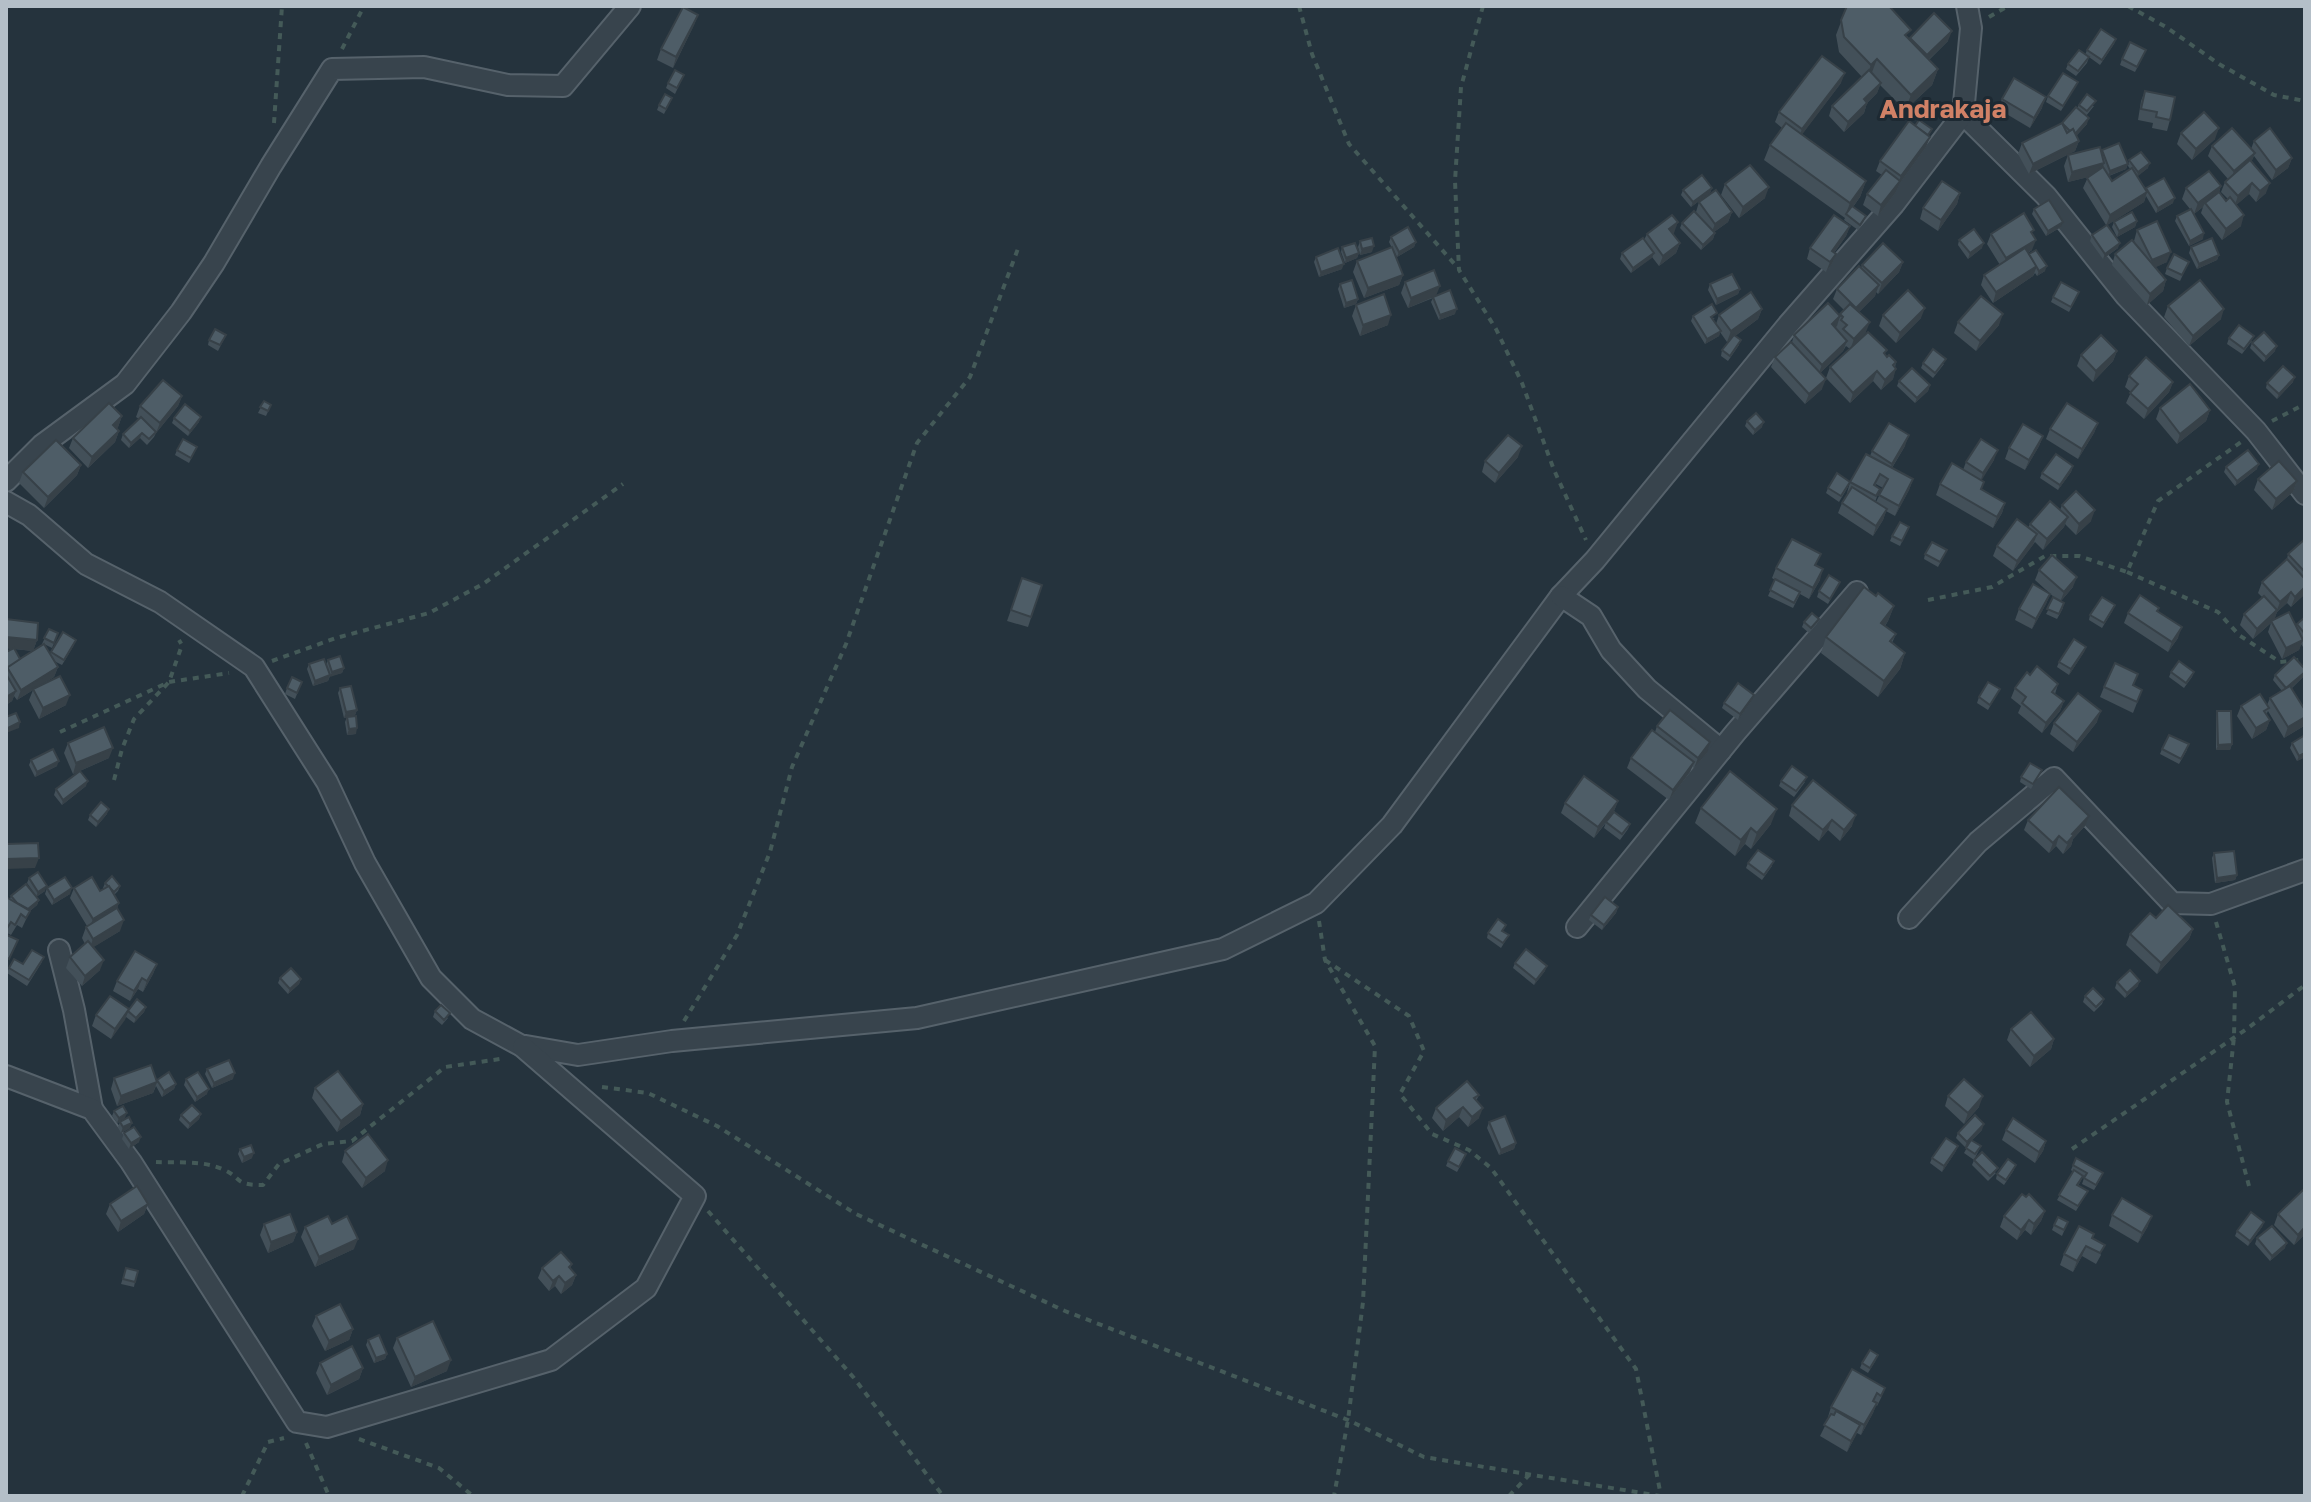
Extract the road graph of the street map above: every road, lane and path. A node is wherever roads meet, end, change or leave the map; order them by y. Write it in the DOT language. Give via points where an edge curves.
graph roads {
  1 [pos="282,6"];
  2 [pos="364,6"];
  3 [pos="630,6"];
  4 [pos="1299,6"];
  5 [pos="1483,6"];
  6 [pos="1967,6"];
  7 [pos="1996,6"];
  8 [pos="2128,6"];
  9 [pos="1991,16"];
  10 [pos="332,69"];
  11 [pos="2305,101"];
  12 [pos="1963,114"];
  13 [pos="271,166"];
  14 [pos="1019,246"];
  15 [pos="1459,270"];
  16 [pos="2305,404"];
  17 [pos="2256,431"];
  18 [pos="6,481"];
  19 [pos="623,484"];
  20 [pos="2305,494"];
  21 [pos="6,502"];
  22 [pos="1595,560"];
  23 [pos="2127,572"];
  24 [pos="1857,592"];
  25 [pos="1561,596"];
  26 [pos="1928,600"];
  27 [pos="160,602"];
  28 [pos="2305,663"];
  29 [pos="254,667"];
  30 [pos="169,682"];
  31 [pos="60,732"];
  32 [pos="1721,750"];
  33 [pos="114,780"];
  34 [pos="2305,870"];
  35 [pos="1316,903"];
  36 [pos="2211,904"];
  37 [pos="1909,918"];
  38 [pos="1577,927"];
  39 [pos="59,950"];
  40 [pos="1325,960"];
  41 [pos="2305,985"];
  42 [pos="2234,1037"];
  43 [pos="672,1041"];
  44 [pos="525,1048"];
  45 [pos="6,1076"];
  46 [pos="566,1083"];
  47 [pos="92,1109"];
  48 [pos="2072,1149"];
  49 [pos="131,1162"];
  50 [pos="2249,1186"];
  51 [pos="695,1196"];
  52 [pos="1348,1420"];
  53 [pos="299,1427"];
  54 [pos="327,1427"];
  55 [pos="1529,1475"];
  56 [pos="242,1496"];
  57 [pos="329,1496"];
  58 [pos="473,1496"];
  59 [pos="943,1496"];
  60 [pos="1334,1496"];
  61 [pos="1509,1496"];
  62 [pos="1661,1496"];
  1 -- 13 [label="path"];
  2 -- 10 [label="path"];
  3 -- 10 [label="street" via="563,86 508,85 424,67"];
  4 -- 15 [label="path" via="1312,54 1349,144"];
  5 -- 15 [label="path" via="1461,87 1455,181"];
  6 -- 12 [label="street" via="1971,28"];
  7 -- 9 [label="path"];
  8 -- 11 [label="path" via="2274,95"];
  10 -- 13 [label="street"];
  12 -- 17 [label="street" via="2046,196 2126,296"];
  12 -- 22 [label="street" via="1894,204"];
  13 -- 18 [label="street" via="190,300 125,384 42,445"];
  14 -- 43 [label="path" via="970,377 917,443 846,644 792,767 770,852 737,935"];
  15 -- 22 [label="path" via="1522,383"];
  16 -- 17 [label="path"];
  17 -- 20 [label="street"];
  17 -- 23 [label="path" via="2158,501"];
  19 -- 29 [label="path" via="483,584 429,613"];
  21 -- 27 [label="street" via="86,564"];
  22 -- 25 [label="street"];
  23 -- 26 [label="path" via="2079,556 2045,556 1992,587"];
  23 -- 28 [label="path" via="2218,612 2239,635 2280,662"];
  24 -- 32 [label="street"];
  25 -- 32 [label="street" via="1591,616 1611,650 1647,689"];
  25 -- 35 [label="street" via="1392,825"];
  27 -- 29 [label="street"];
  27 -- 30 [label="path" via="182,645"];
  29 -- 30 [label="path"];
  29 -- 44 [label="street" via="327,782 365,863 431,978 472,1019"];
  30 -- 31 [label="path"];
  30 -- 33 [label="path" via="134,719"];
  32 -- 38 [label="street"];
  34 -- 36 [label="street"];
  35 -- 40 [label="path"];
  35 -- 43 [label="street" via="1223,949 917,1018"];
  36 -- 37 [label="street" via="2172,903 2054,778 1978,842"];
  36 -- 42 [label="path" via="2235,987"];
  39 -- 47 [label="street"];
  40 -- 52 [label="path" via="1375,1046 1363,1302"];
  40 -- 62 [label="path" via="1409,1016 1424,1051 1400,1094 1432,1134 1469,1150 1491,1168 1636,1369"];
  41 -- 42 [label="path"];
  42 -- 48 [label="path"];
  42 -- 50 [label="path" via="2227,1102"];
  43 -- 44 [label="street" via="578,1055"];
  44 -- 46 [label="street"];
  44 -- 49 [label="path" via="445,1067 352,1141 323,1144 279,1164 263,1185 244,1185 222,1169 188,1163"];
  45 -- 47 [label="street"];
  46 -- 51 [label="street"];
  46 -- 52 [label="path" via="648,1093 717,1126 856,1214 1065,1311"];
  47 -- 49 [label="street"];
  49 -- 53 [label="street"];
  51 -- 54 [label="street" via="646,1288 551,1360"];
  51 -- 59 [label="path" via="854,1378"];
  52 -- 55 [label="path" via="1424,1457"];
  52 -- 60 [label="path"];
  53 -- 54 [label="street"];
  53 -- 56 [label="path" via="268,1442"];
  53 -- 57 [label="path"];
  54 -- 58 [label="path" via="439,1468"];
  55 -- 61 [label="path"];
  55 -- 62 [label="path"];
}
